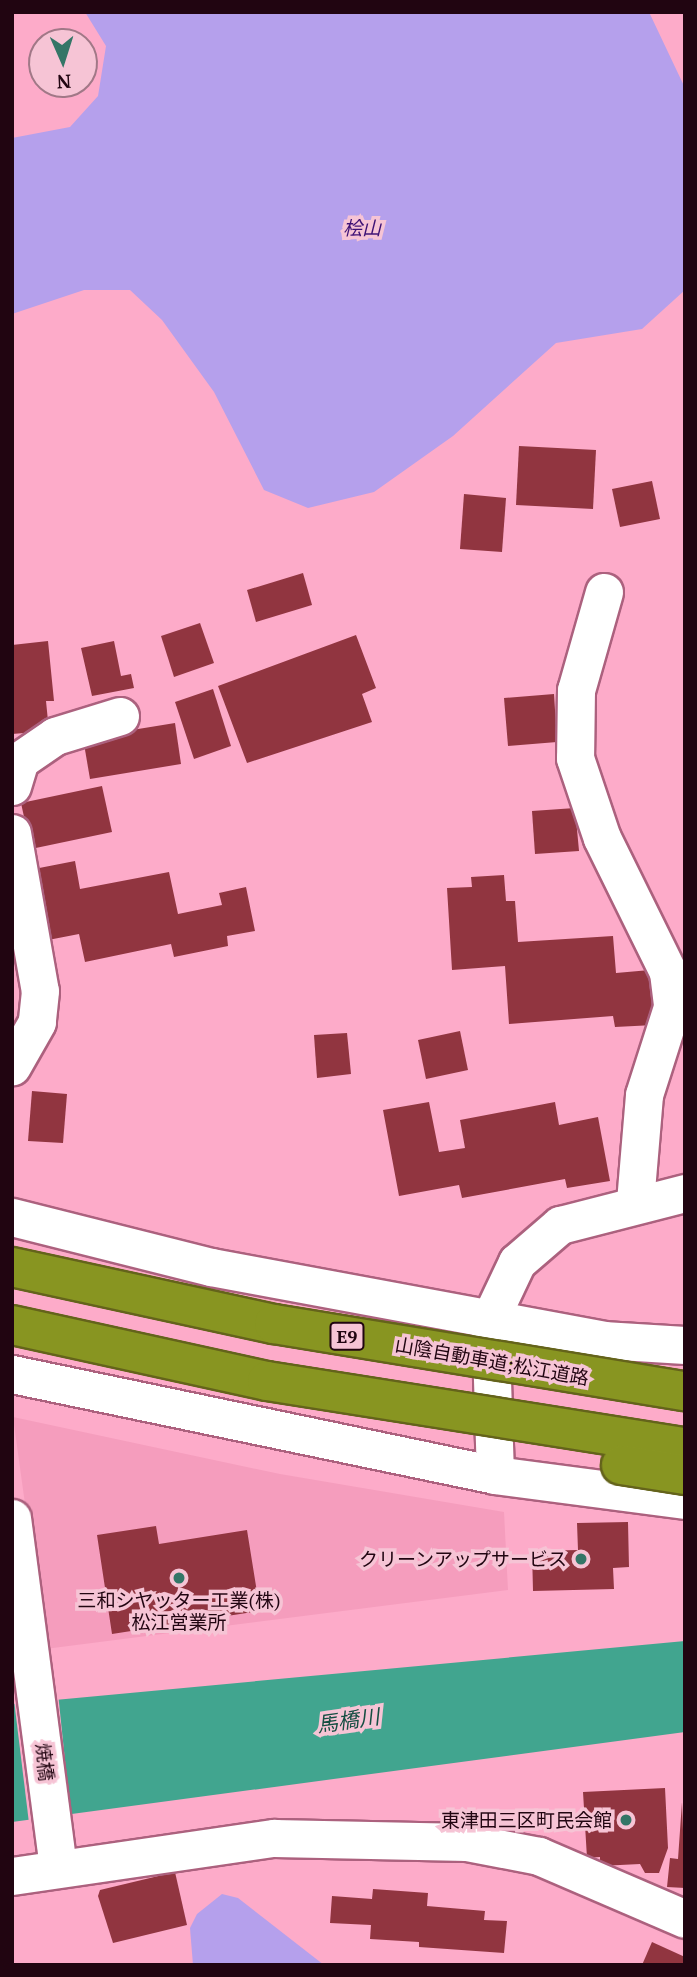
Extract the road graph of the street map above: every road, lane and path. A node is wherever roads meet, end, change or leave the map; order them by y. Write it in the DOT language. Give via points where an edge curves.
graph roads {
  1 [pos="604,592"];
  2 [pos="120,716"];
  3 [pos="12,786"];
  4 [pos="12,834"];
  5 [pos="12,1066"];
  6 [pos="685,1193"];
  7 [pos="635,1203"];
  8 [pos="12,1217"];
  9 [pos="12,1267"];
  10 [pos="490,1319"];
  11 [pos="12,1325"];
  12 [pos="685,1345"];
  13 [pos="12,1374"];
  14 [pos="267,1381"];
  15 [pos="685,1391"];
  16 [pos="685,1447"];
  17 [pos="495,1475"];
  18 [pos="685,1475"];
  19 [pos="685,1500"];
  20 [pos="12,1518"];
  21 [pos="56,1854"];
  22 [pos="12,1876"];
  23 [pos="685,1919"];
  1 -- 7 [label="street" via="576,690 575,758 603,838 668,972 672,1007 644,1095"];
  2 -- 3 [label="street" via="55,736 20,760"];
  4 -- 5 [label="street" via="40,991 37,1022"];
  6 -- 7 [label="street"];
  7 -- 10 [label="street" via="560,1225 517,1262"];
  8 -- 10 [label="street" via="211,1267"];
  9 -- 15 [label="highway, 山陰自動車道;松江道路 / E9, bridge" via="274,1324"];
  10 -- 12 [label="street" via="603,1340"];
  10 -- 17 [label="street"];
  11 -- 14 [label="highway, bridge"];
  13 -- 17 [label="street"];
  14 -- 16 [label="highway, bridge"];
  14 -- 18 [label="highway, bridge" via="433,1427"];
  17 -- 19 [label="street"];
  20 -- 21 [label="street, 焼橋"];
  21 -- 22 [label="street"];
  21 -- 23 [label="street" via="274,1838 467,1842 539,1856"];
}
